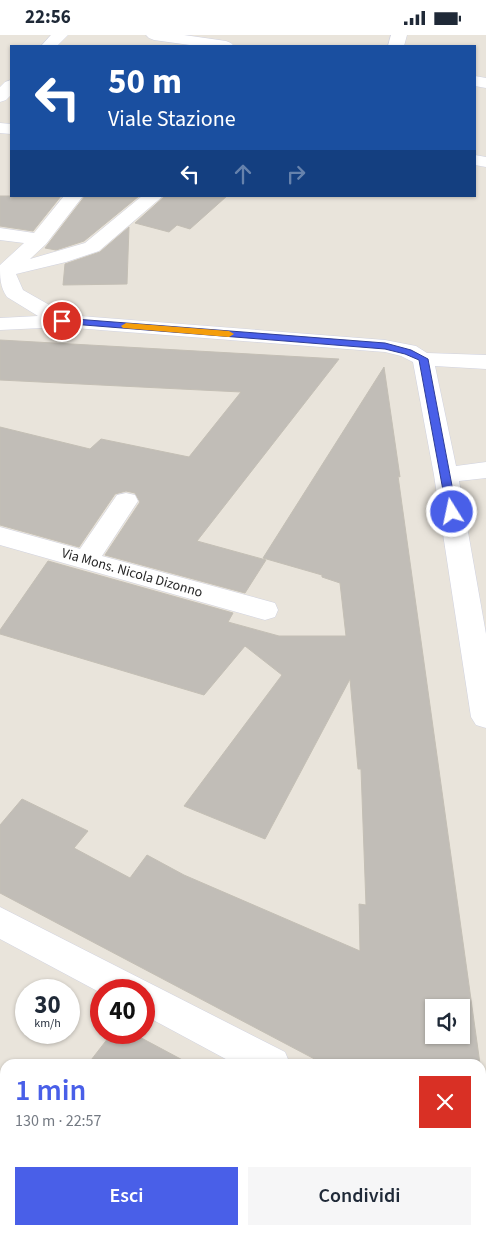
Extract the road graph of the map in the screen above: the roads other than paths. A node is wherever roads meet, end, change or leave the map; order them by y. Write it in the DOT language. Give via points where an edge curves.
graph roads {
  1 [pos="60,35"];
  2 [pos="154,35"];
  3 [pos="198,41"];
  4 [pos="49,45"];
  5 [pos="220,45"];
  6 [pos="10,86"];
  7 [pos="0,97"];
  8 [pos="73,197"];
  9 [pos="153,197"];
  10 [pos="0,234"];
  11 [pos="39,240"];
  12 [pos="2,273"];
  13 [pos="62,321"];
  14 [pos="0,324"];
  15 [pos="423,359"];
  16 [pos="486,362"];
  17 [pos="486,470"];
  18 [pos="446,475"];
  19 [pos="126,501"];
  20 [pos="0,536"];
  21 [pos="86,560"];
  22 [pos="265,610"];
  23 [pos="483,676"];
  24 [pos="486,717"];
  25 [pos="0,922"];
  26 [pos="109,979"];
  27 [pos="155,1003"];
  28 [pos="262,1059"];
  1 -- 4 [label="street"];
  2 -- 3 [label="street"];
  3 -- 5 [label="street"];
  6 -- 7 [label="street"];
  8 -- 11 [label="street"];
  9 -- 12 [label="street" via="92,247"];
  10 -- 11 [label="street"];
  11 -- 12 [label="street"];
  12 -- 13 [label="street" via="14,293"];
  13 -- 14 [label="street"];
  13 -- 15 [label="street" via="385,346 408,351"];
  15 -- 16 [label="street"];
  15 -- 18 [label="street"];
  17 -- 18 [label="street"];
  18 -- 23 [label="street"];
  19 -- 21 [label="street"];
  20 -- 21 [label="street, Via Mons. Nicola Dizonno"];
  21 -- 22 [label="street, Via Mons. Nicola Dizonno"];
  23 -- 24 [label="street"];
  25 -- 26 [label="street"];
  27 -- 28 [label="street"];
}
